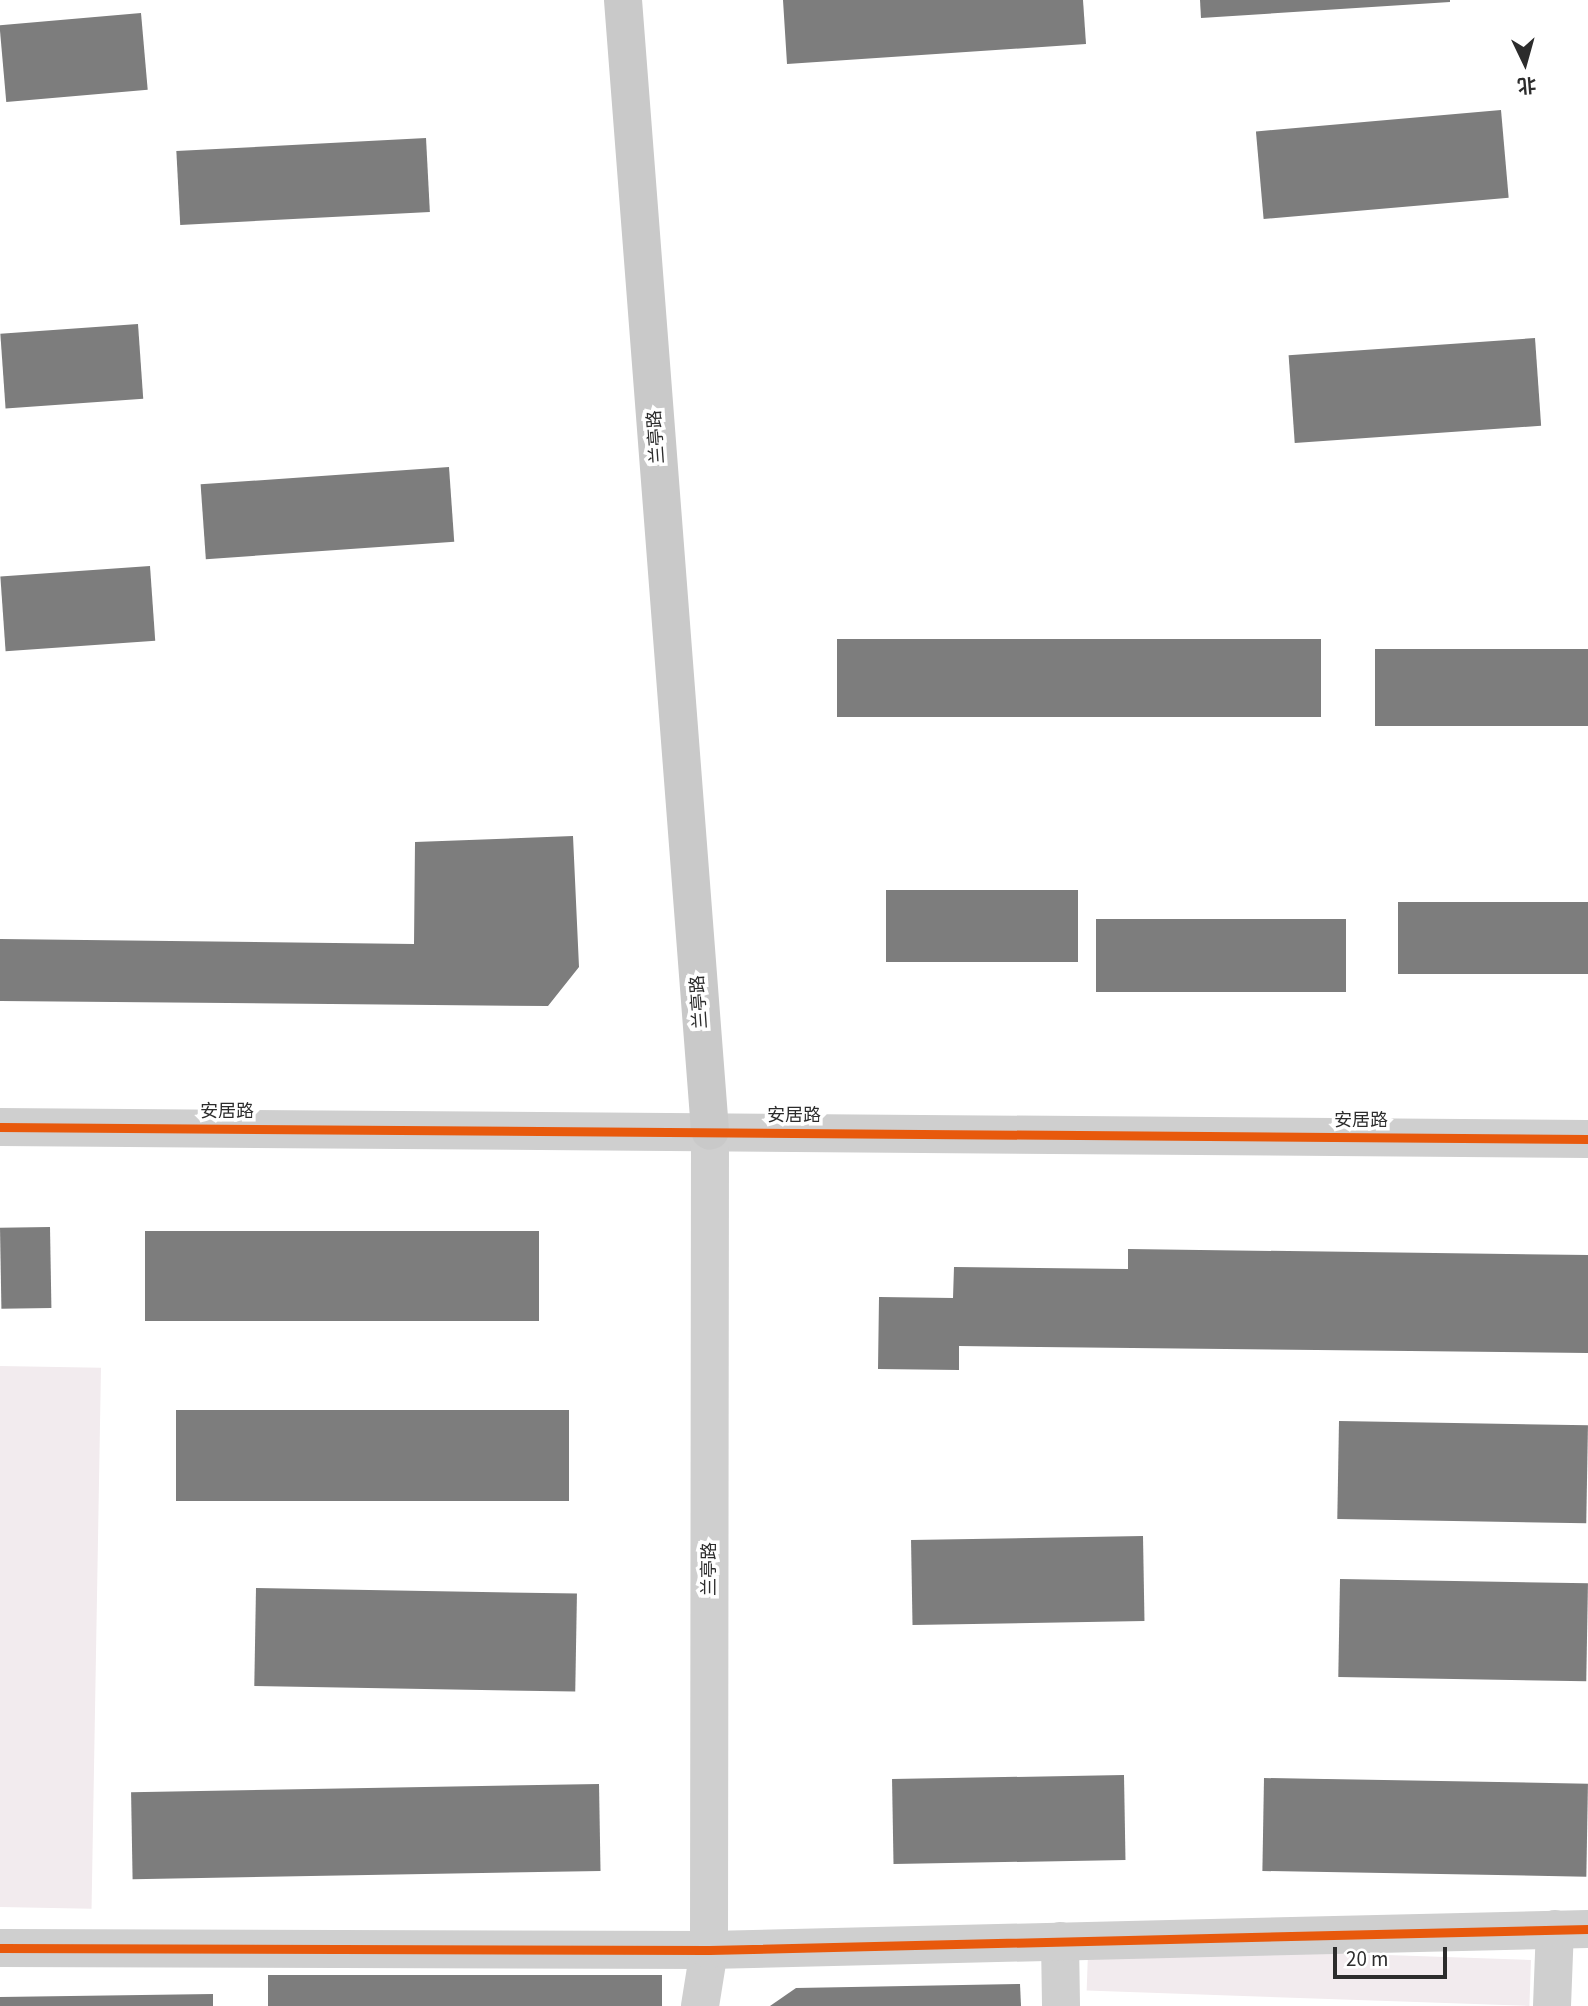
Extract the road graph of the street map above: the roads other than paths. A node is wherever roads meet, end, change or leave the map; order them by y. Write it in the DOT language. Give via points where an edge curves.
graph roads {
  1 [pos="623,0"];
  2 [pos="0,1127"];
  3 [pos="710,1131"];
  4 [pos="1588,1139"];
  5 [pos="1572,1929"];
  6 [pos="1059,1941"];
  7 [pos="0,1948"];
  8 [pos="709,1950"];
  9 [pos="699,2006"];
  10 [pos="1061,2006"];
  11 [pos="1552,2006"];
  1 -- 3 [label="main road, 兰亭路"];
  2 -- 3 [label="street, 安居路"];
  3 -- 4 [label="street, 安居路"];
  3 -- 8 [label="street, 兰亭路"];
  5 -- 6 [label="street"];
  5 -- 11 [label="street"];
  6 -- 8 [label="street"];
  6 -- 10 [label="street"];
  7 -- 8 [label="street"];
  8 -- 9 [label="street, 兰亭路"];
}
